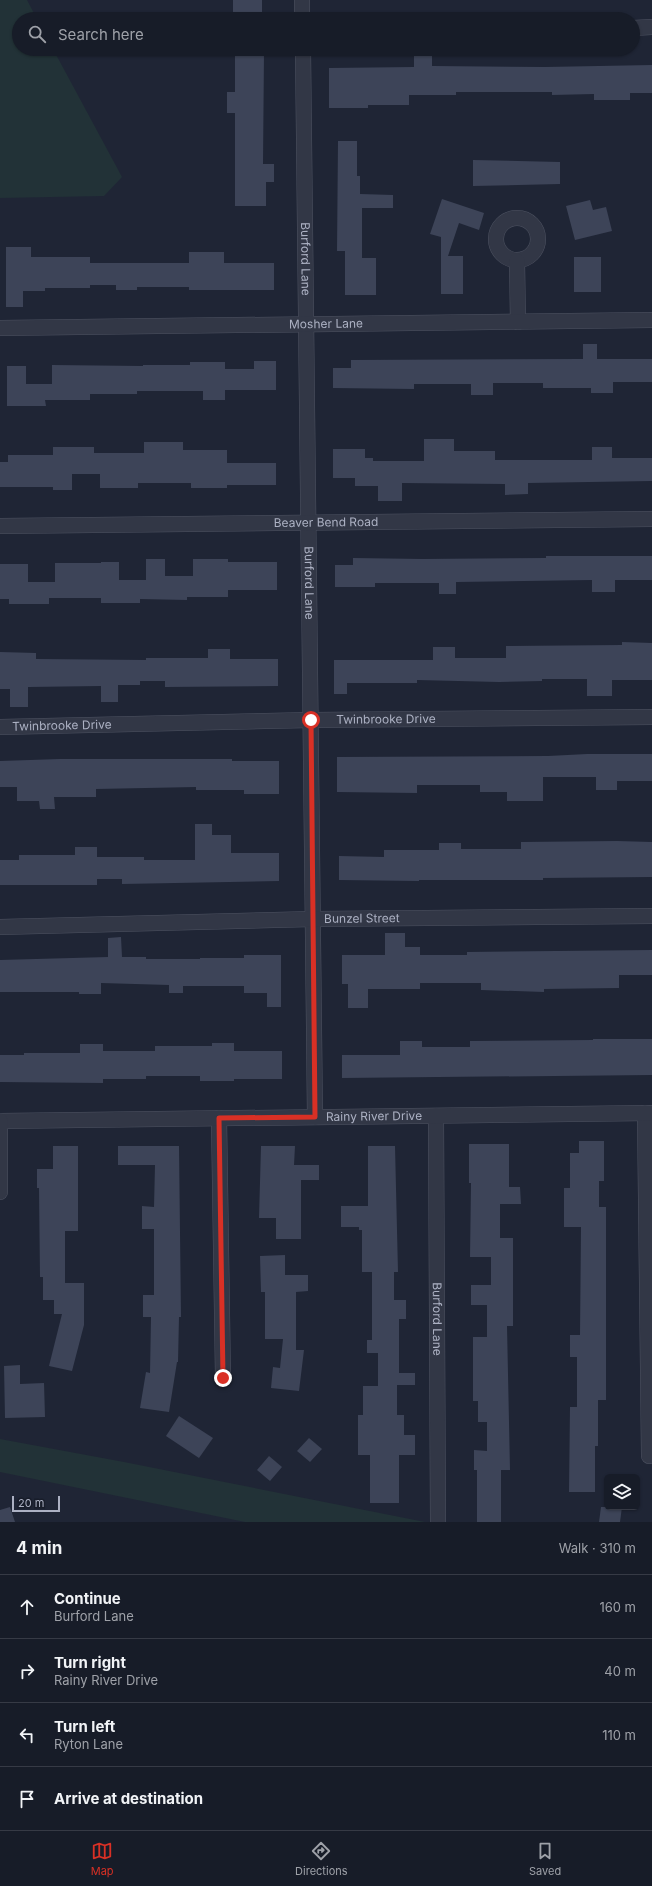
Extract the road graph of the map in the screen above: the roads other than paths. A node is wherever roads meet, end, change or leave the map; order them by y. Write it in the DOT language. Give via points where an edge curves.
graph roads {
  1 [pos="302,0"];
  2 [pos="302,12"];
  3 [pos="652,27"];
  4 [pos="640,28"];
  5 [pos="302,56"];
  6 [pos="518,261"];
  7 [pos="652,320"];
  8 [pos="518,322"];
  9 [pos="306,325"];
  10 [pos="0,328"];
  11 [pos="652,519"];
  12 [pos="308,522"];
  13 [pos="0,526"];
  14 [pos="652,717"];
  15 [pos="311,720"];
  16 [pos="0,727"];
  17 [pos="652,916"];
  18 [pos="313,919"];
  19 [pos="0,928"];
  20 [pos="649,1113"];
  21 [pos="436,1116"];
  22 [pos="315,1117"];
  23 [pos="219,1118"];
  24 [pos="0,1121"];
  25 [pos="0,1192"];
  26 [pos="223,1378"];
  27 [pos="649,1456"];
  28 [pos="438,1522"];
  1 -- 2 [label="street"];
  3 -- 4 [label="street"];
  5 -- 9 [label="street, Burford Lane"];
  6 -- 8 [label="street"];
  7 -- 8 [label="street, Mosher Lane"];
  8 -- 9 [label="street, Mosher Lane"];
  9 -- 10 [label="street, Mosher Lane"];
  9 -- 12 [label="street, Burford Lane"];
  11 -- 12 [label="street, Beaver Bend Road"];
  12 -- 13 [label="street, Beaver Bend Road"];
  12 -- 15 [label="street, Burford Lane"];
  14 -- 15 [label="street, Twinbrooke Drive"];
  15 -- 16 [label="street, Twinbrooke Drive"];
  15 -- 18 [label="street, Burford Lane"];
  17 -- 18 [label="street, Bunzel Street"];
  18 -- 19 [label="street, Bunzel Street"];
  18 -- 22 [label="street, Burford Lane"];
  20 -- 21 [label="street, Rainy River Drive"];
  20 -- 27 [label="street"];
  21 -- 22 [label="street, Rainy River Drive"];
  21 -- 28 [label="street, Burford Lane"];
  22 -- 23 [label="street, Rainy River Drive"];
  23 -- 24 [label="street, Rainy River Drive"];
  23 -- 26 [label="street"];
  24 -- 25 [label="street"];
}
